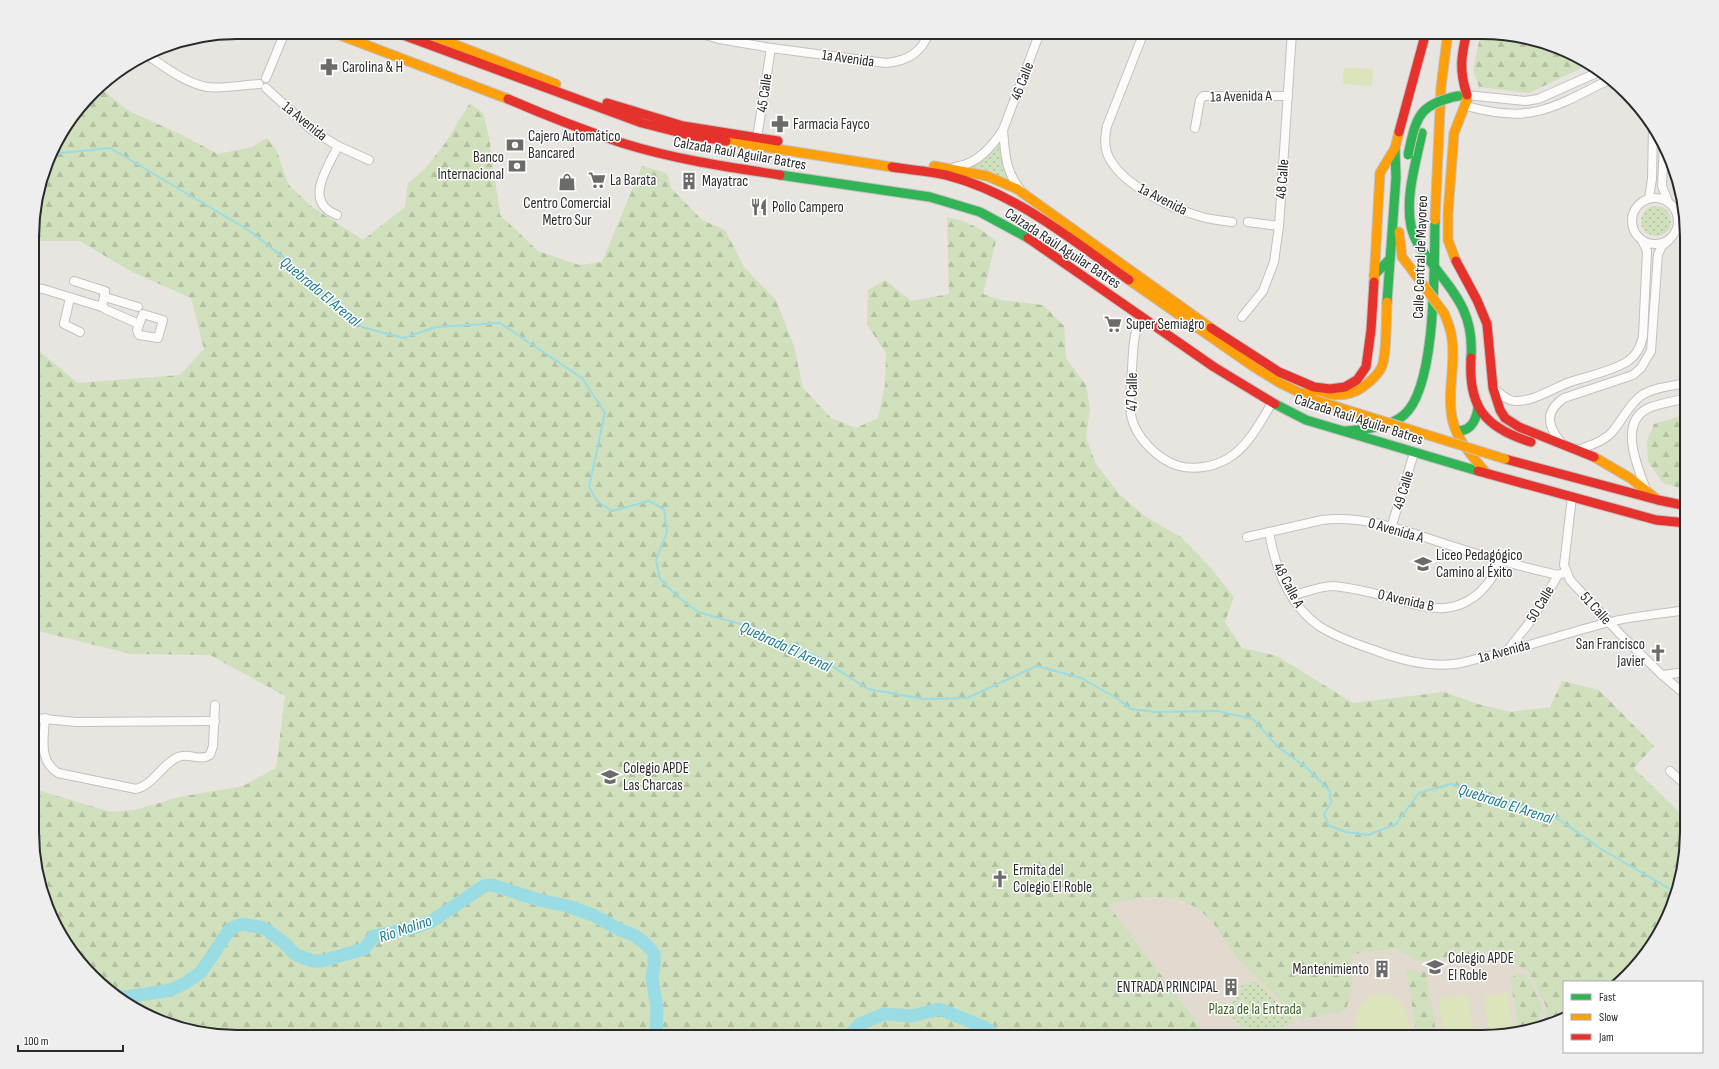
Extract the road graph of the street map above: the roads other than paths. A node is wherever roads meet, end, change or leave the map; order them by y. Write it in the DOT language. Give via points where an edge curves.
graph roads {
  1 [pos="283,39"];
  2 [pos="350,39"];
  3 [pos="423,39"];
  4 [pos="442,39"];
  5 [pos="719,39"];
  6 [pos="926,39"];
  7 [pos="1037,39"];
  8 [pos="1141,39"];
  9 [pos="1292,39"];
  10 [pos="1424,39"];
  11 [pos="1447,39"];
  12 [pos="1466,39"];
  13 [pos="771,48"];
  14 [pos="152,58"];
  15 [pos="1594,74"];
  16 [pos="1605,82"];
  17 [pos="263,86"];
  18 [pos="560,86"];
  19 [pos="1288,96"];
  20 [pos="1462,100"];
  21 [pos="599,109"];
  22 [pos="1195,128"];
  23 [pos="1003,130"];
  24 [pos="757,138"];
  25 [pos="1653,138"];
  26 [pos="338,146"];
  27 [pos="1395,148"];
  28 [pos="1663,157"];
  29 [pos="369,160"];
  30 [pos="948,168"];
  31 [pos="1396,178"];
  32 [pos="1025,194"];
  33 [pos="1649,198"];
  34 [pos="1668,201"];
  35 [pos="1393,211"];
  36 [pos="1034,214"];
  37 [pos="337,215"];
  38 [pos="1232,222"];
  39 [pos="1248,222"];
  40 [pos="1279,226"];
  41 [pos="1642,240"];
  42 [pos="1669,240"];
  43 [pos="1390,259"];
  44 [pos="1431,261"];
  45 [pos="1374,275"];
  46 [pos="74,281"];
  47 [pos="39,289"];
  48 [pos="70,298"];
  49 [pos="105,298"];
  50 [pos="102,307"];
  51 [pos="138,307"];
  52 [pos="1141,316"];
  53 [pos="1242,317"];
  54 [pos="139,324"];
  55 [pos="80,332"];
  56 [pos="1680,384"];
  57 [pos="1494,388"];
  58 [pos="1334,392"];
  59 [pos="1302,393"];
  60 [pos="1680,400"];
  61 [pos="1272,403"];
  62 [pos="1478,408"];
  63 [pos="1457,431"];
  64 [pos="1343,432"];
  65 [pos="1562,443"];
  66 [pos="1539,446"];
  67 [pos="1578,450"];
  68 [pos="1414,453"];
  69 [pos="1562,454"];
  70 [pos="1486,473"];
  71 [pos="1651,496"];
  72 [pos="1572,497"];
  73 [pos="1680,504"];
  74 [pos="1680,522"];
  75 [pos="1391,528"];
  76 [pos="1269,532"];
  77 [pos="1247,538"];
  78 [pos="1500,561"];
  79 [pos="1563,571"];
  80 [pos="1292,596"];
  81 [pos="1680,611"];
  82 [pos="1608,622"];
  83 [pos="1324,629"];
  84 [pos="1507,651"];
  85 [pos="1680,673"];
  86 [pos="1662,675"];
  87 [pos="1680,690"];
  88 [pos="215,705"];
  89 [pos="39,718"];
  90 [pos="45,718"];
  91 [pos="215,721"];
  92 [pos="1670,771"];
  93 [pos="1680,780"];
  1 -- 17 [label="street" via="266,78 262,79"];
  2 -- 52 [label="main road, Calzada Raúl Aguilar Batres" via="629,145 710,165 930,197 980,212 1022,234"];
  3 -- 21 [label="main road, Calzada Raúl Aguilar Batres"];
  4 -- 18 [label="main road"];
  5 -- 13 [label="street, 1a Avenida"];
  6 -- 13 [label="street, 1a Avenida" via="915,54 907,59 886,63"];
  7 -- 23 [label="street, 46 Calle"];
  8 -- 38 [label="street, 1a Avenida" via="1107,126 1107,153 1120,172 1132,183 1158,199 1199,216"];
  9 -- 19 [label="street, 48 Calle"];
  10 -- 27 [label="main road"];
  11 -- 44 [label="main road, Calle Central de Mayoreo" via="1441,87"];
  12 -- 20 [label="main road" via="1460,72"];
  13 -- 24 [label="street, 45 Calle"];
  14 -- 17 [label="street" via="201,86"];
  15 -- 20 [label="street" via="1538,99"];
  16 -- 20 [label="street" via="1538,112 1495,113"];
  17 -- 26 [label="street, 1a Avenida" via="312,130"];
  18 -- 21 [label="main road"];
  18 -- 24 [label="main road" via="668,122"];
  19 -- 22 [label="street, 1a Avenida A" via="1203,96"];
  19 -- 40 [label="street, 48 Calle"];
  20 -- 31 [label="main road, bridge" via="1438,100 1424,109 1416,123 1408,155"];
  20 -- 44 [label="main road" via="1440,110 1426,124 1416,160 1410,219 1415,238"];
  20 -- 57 [label="main road" via="1454,130 1447,236 1453,254 1484,313 1490,335"];
  21 -- 36 [label="main road, Calzada Raúl Aguilar Batres" via="689,135 945,175 1008,198"];
  23 -- 30 [label="street, 46 Calle" via="978,159 963,166"];
  23 -- 32 [label="street, 46 Calle" via="1006,166"];
  24 -- 30 [label="main road"];
  25 -- 33 [label="street"];
  26 -- 29 [label="street, 1a Avenida"];
  26 -- 37 [label="street" via="318,194 323,207"];
  27 -- 31 [label="main road"];
  27 -- 45 [label="main road" via="1380,173"];
  28 -- 34 [label="street" via="1662,186"];
  30 -- 32 [label="main road" via="987,176"];
  31 -- 35 [label="main road"];
  32 -- 36 [label="main road"];
  32 -- 58 [label="main road" via="1230,341 1279,372 1302,383"];
  33 -- 34 [label="street" via="1656,197"];
  33 -- 41 [label="street" via="1642,201 1633,213 1636,234"];
  34 -- 42 [label="street" via="1674,206 1679,220 1678,228"];
  35 -- 43 [label="main road"];
  35 -- 63 [label="main road, bridge" via="1399,230 1402,257 1444,313 1449,326 1452,342 1451,404"];
  36 -- 59 [label="main road, Calzada Raúl Aguilar Batres" via="1227,350 1280,383"];
  39 -- 40 [label="street"];
  40 -- 53 [label="street, 48 Calle" via="1274,262 1267,284"];
  41 -- 42 [label="street" via="1655,244"];
  41 -- 57 [label="street" via="1647,251 1643,336 1635,355 1622,364 1524,400 1510,400"];
  42 -- 65 [label="street" via="1658,254 1652,340 1648,358 1633,375 1564,398 1559,402 1553,409 1550,424"];
  43 -- 45 [label="main road"];
  43 -- 58 [label="main road" via="1383,364 1373,379 1360,391 1351,394"];
  44 -- 62 [label="main road" via="1462,307 1470,325 1472,388"];
  44 -- 64 [label="main road, Calle Central de Mayoreo" via="1432,312 1427,358 1414,404 1406,414 1397,419 1370,428"];
  45 -- 58 [label="main road" via="1366,367 1354,383"];
  46 -- 49 [label="street" via="103,289 106,293"];
  47 -- 48 [label="street"];
  48 -- 50 [label="street"];
  48 -- 55 [label="street" via="64,324"];
  49 -- 50 [label="street"];
  49 -- 51 [label="street"];
  50 -- 54 [label="street"];
  52 -- 61 [label="main road, Calzada Raúl Aguilar Batres" via="1214,367"];
  52 -- 61 [label="street, 47 Calle" via="1136,327 1133,350 1131,415 1143,440 1162,457 1176,465 1191,468 1203,467 1226,459 1237,452 1250,437"];
  56 -- 67 [label="street" via="1653,390 1641,396 1613,432 1601,441"];
  57 -- 65 [label="main road" via="1499,410 1508,420"];
  58 -- 59 [label="main road"];
  59 -- 71 [label="main road, Calzada Raúl Aguilar Batres, bridge" via="1353,413 1505,459"];
  60 -- 71 [label="street" via="1650,407 1636,421 1631,446"];
  61 -- 64 [label="main road, Calzada Raúl Aguilar Batres" via="1306,420"];
  62 -- 63 [label="main road" via="1477,418 1471,427"];
  62 -- 66 [label="main road" via="1487,420 1502,432"];
  63 -- 70 [label="main road"];
  64 -- 68 [label="main road, Calzada Raúl Aguilar Batres"];
  65 -- 67 [label="main road"];
  67 -- 71 [label="main road" via="1633,480"];
  68 -- 70 [label="main road, Calzada Raúl Aguilar Batres"];
  68 -- 75 [label="street, 49 Calle"];
  69 -- 71 [label="main road" via="1619,478"];
  70 -- 72 [label="main road, Calzada Raúl Aguilar Batres"];
  71 -- 73 [label="main road, Calzada Raúl Aguilar Batres"];
  72 -- 74 [label="main road, Calzada Raúl Aguilar Batres" via="1656,520"];
  72 -- 79 [label="street, 50 Calle"];
  75 -- 76 [label="street, 0 Avenida A" via="1366,521 1333,518"];
  75 -- 78 [label="street, 0 Avenida A"];
  76 -- 77 [label="street, 0 Avenida A"];
  76 -- 80 [label="street, 48 Calle A" via="1275,561"];
  78 -- 79 [label="street, 0 Avenida A"];
  78 -- 80 [label="street, 0 Avenida B" via="1498,569 1484,588 1465,603 1452,608 1428,608 1361,590 1332,586"];
  79 -- 82 [label="street, 51 Calle"];
  79 -- 84 [label="street, 50 Calle" via="1533,618"];
  80 -- 83 [label="street, 48 Calle A" via="1303,611"];
  81 -- 82 [label="street, 1a Avenida"];
  82 -- 84 [label="street, 1a Avenida"];
  82 -- 86 [label="street, 51 Calle"];
  83 -- 84 [label="street, 1a Avenida" via="1390,656 1437,665 1455,664"];
  85 -- 86 [label="street"];
  86 -- 87 [label="street, 51 Calle"];
  88 -- 91 [label="street"];
  89 -- 90 [label="street"];
  90 -- 91 [label="street" via="76,722"];
  90 -- 91 [label="street" via="44,752 52,769 58,773 134,789 144,786 176,758 187,755 201,758 210,755"];
  92 -- 93 [label="street"];
}
